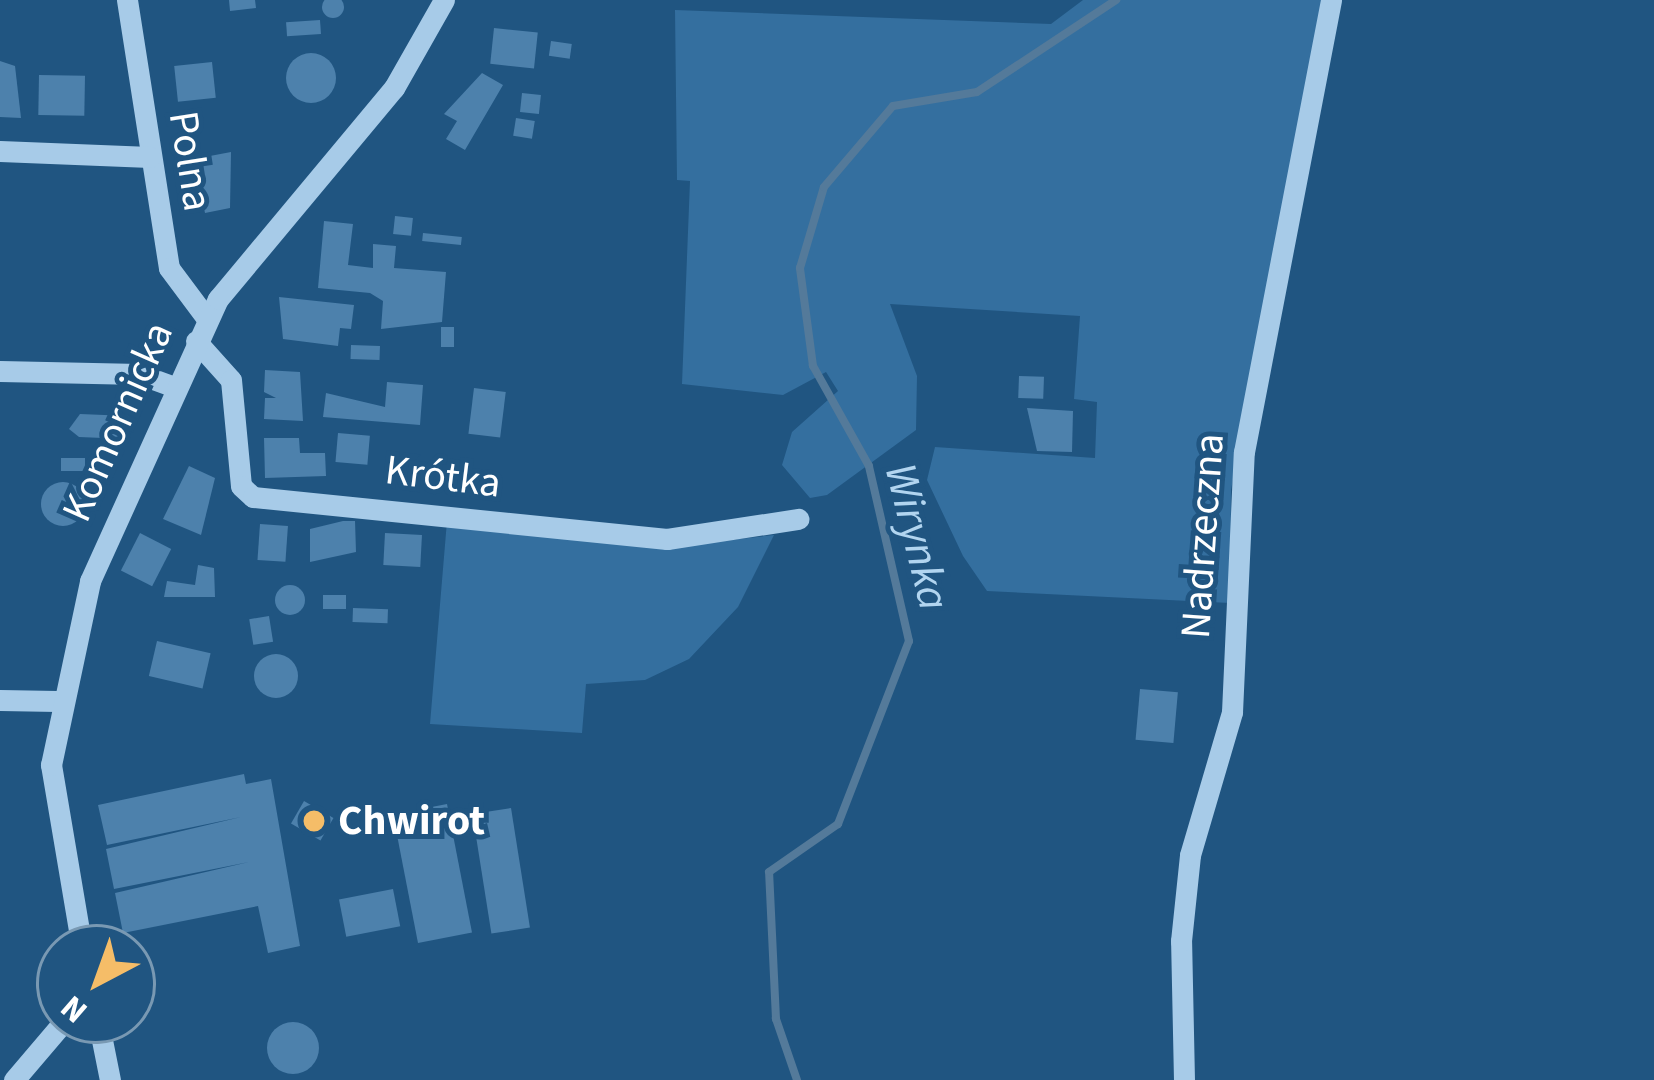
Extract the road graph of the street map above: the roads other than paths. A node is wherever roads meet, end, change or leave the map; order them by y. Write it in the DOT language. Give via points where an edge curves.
graph roads {
  1 [pos="127,0"];
  2 [pos="444,0"];
  3 [pos="1331,0"];
  4 [pos="0,152"];
  5 [pos="150,158"];
  6 [pos="207,319"];
  7 [pos="196,341"];
  8 [pos="0,371"];
  9 [pos="176,387"];
  10 [pos="798,519"];
  11 [pos="0,700"];
  12 [pos="57,701"];
  13 [pos="78,924"];
  14 [pos="44,1044"];
  15 [pos="103,1044"];
  16 [pos="14,1080"];
  17 [pos="110,1080"];
  18 [pos="1184,1080"];
  1 -- 5 [label="street, Polna"];
  2 -- 6 [label="street, Komornicka" via="394,88 268,227"];
  3 -- 18 [label="street, Nadrzeczna" via="1244,452 1232,712 1190,855 1181,940"];
  4 -- 5 [label="street"];
  5 -- 6 [label="street, Polna" via="174,286"];
  6 -- 7 [label="street, Komornicka"];
  7 -- 9 [label="street, Komornicka"];
  7 -- 10 [label="street, Krótka" via="228,372 241,486 261,500 667,539"];
  8 -- 9 [label="street" via="139,374"];
  9 -- 12 [label="street, Komornicka" via="90,581"];
  11 -- 12 [label="street"];
  12 -- 13 [label="street, Komornicka" via="52,787"];
  14 -- 16 [label="street"];
  15 -- 17 [label="street"];
}
